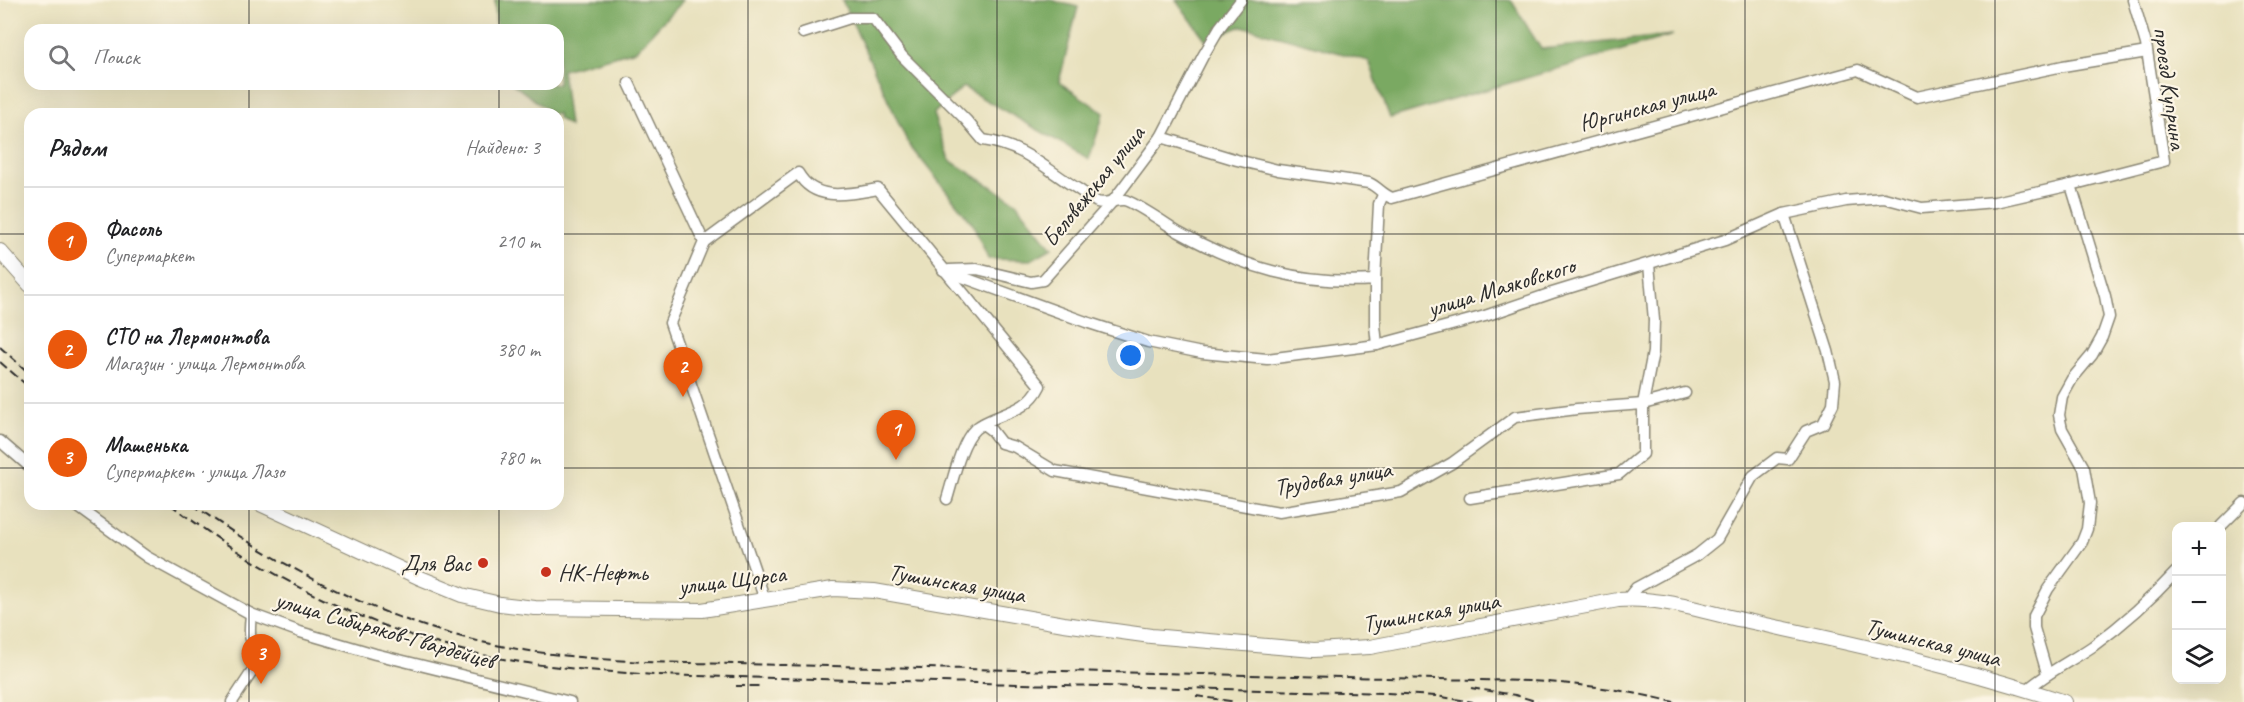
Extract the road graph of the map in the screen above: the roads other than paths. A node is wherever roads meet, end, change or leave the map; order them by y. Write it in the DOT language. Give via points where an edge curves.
graph roads {
  1 [pos="1241,0"];
  2 [pos="2133,0"];
  3 [pos="803,33"];
  4 [pos="2147,52"];
  5 [pos="629,83"];
  6 [pos="1161,137"];
  7 [pos="2071,185"];
  8 [pos="1383,195"];
  9 [pos="1113,201"];
  10 [pos="1785,214"];
  11 [pos="704,242"];
  12 [pos="0,251"];
  13 [pos="1649,264"];
  14 [pos="943,270"];
  15 [pos="24,278"];
  16 [pos="1374,280"];
  17 [pos="1377,345"];
  18 [pos="1685,393"];
  19 [pos="1642,404"];
  20 [pos="983,424"];
  21 [pos="0,441"];
  22 [pos="24,462"];
  23 [pos="1470,498"];
  24 [pos="947,499"];
  25 [pos="2244,503"];
  26 [pos="82,510"];
  27 [pos="273,510"];
  28 [pos="2225,522"];
  29 [pos="2172,576"];
  30 [pos="833,589"];
  31 [pos="1627,599"];
  32 [pos="765,600"];
  33 [pos="251,614"];
  34 [pos="2048,673"];
  35 [pos="2028,690"];
  36 [pos="232,702"];
  37 [pos="570,702"];
  38 [pos="2065,702"];
  1 -- 6 [label="street, Беловежская улица" via="1220,27"];
  2 -- 4 [label="street, проезд Куприна"];
  3 -- 9 [label="street" via="850,18 873,18 902,57 983,140 1002,143 1034,157 1099,203"];
  4 -- 7 [label="street, проезд Куприна" via="2164,161"];
  4 -- 8 [label="street, Юргинская улица" via="1917,97 1858,70 1392,198"];
  5 -- 11 [label="street"];
  6 -- 8 [label="street" via="1278,170 1369,183"];
  6 -- 9 [label="street, Беловежская улица"];
  7 -- 10 [label="street, улица Маяковского" via="1995,202 1922,208 1884,198 1846,201"];
  7 -- 34 [label="street" via="2109,317 2092,355 2062,397 2062,429 2084,468 2090,503 2082,542 2034,616"];
  8 -- 16 [label="street" via="1379,204"];
  9 -- 14 [label="street, Беловежская улица" via="1042,280 1032,282 977,269"];
  9 -- 16 [label="street" via="1125,200 1236,261 1300,279"];
  10 -- 13 [label="street, улица Маяковского" via="1725,240"];
  10 -- 31 [label="street" via="1828,351 1835,381 1833,404 1822,424 1806,431 1788,459 1777,458 1753,476 1717,539 1697,555 1636,588"];
  11 -- 14 [label="street" via="798,172 804,183 826,194 841,196 878,189"];
  11 -- 32 [label="street" via="670,323"];
  12 -- 15 [label="main road"];
  13 -- 17 [label="street, улица Маяковского" via="1485,316"];
  13 -- 19 [label="street" via="1653,352"];
  14 -- 17 [label="street, улица Маяковского" via="1148,342 1202,353 1267,358"];
  14 -- 20 [label="street" via="1040,386 1028,401 1008,415"];
  16 -- 17 [label="street"];
  18 -- 19 [label="street, Трудовая улица"];
  19 -- 20 [label="street, Трудовая улица" via="1515,417 1452,463 1401,492 1279,512 1055,471 1001,443"];
  19 -- 23 [label="street" via="1643,454 1619,474"];
  20 -- 24 [label="street" via="967,439"];
  21 -- 22 [label="street"];
  25 -- 28 [label="street"];
  26 -- 33 [label="street, улица Сибиряков-Гвардейцев" via="147,557"];
  27 -- 32 [label="main road, улица Щорса" via="418,577 462,595 500,604 702,610"];
  29 -- 34 [label="street" via="2149,601 2093,646"];
  30 -- 31 [label="main road, Тушинская улица" via="874,591 1151,636 1314,650 1370,647"];
  30 -- 32 [label="main road, улица Щорса"];
  31 -- 35 [label="main road, Тушинская улица" via="1652,600 1801,632"];
  33 -- 36 [label="street" via="249,635 261,658"];
  33 -- 37 [label="street, улица Сибиряков-Гвардейцев" via="375,654"];
  34 -- 35 [label="street"];
  35 -- 38 [label="main road, Тушинская улица"];
}
